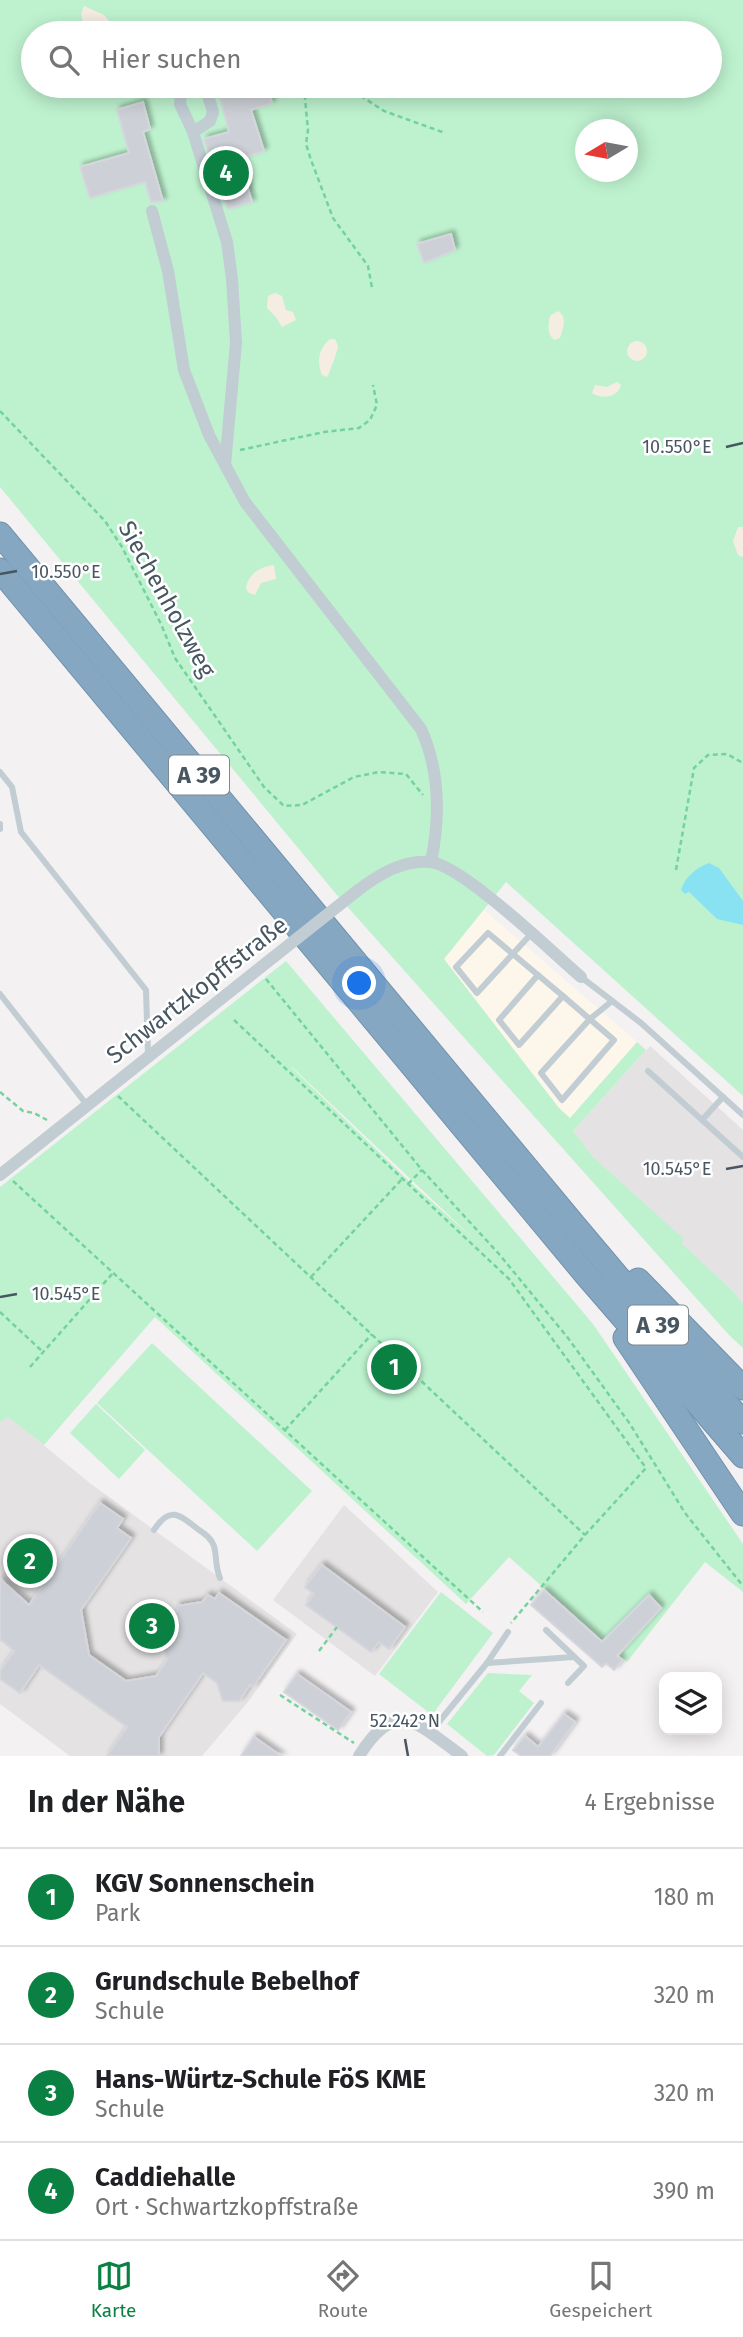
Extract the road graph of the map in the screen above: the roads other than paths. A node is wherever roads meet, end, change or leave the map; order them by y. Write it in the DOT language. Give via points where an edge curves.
graph roads {
  1 [pos="194,132"];
  2 [pos="152,211"];
  3 [pos="225,469"];
  4 [pos="0,534"];
  5 [pos="0,570"];
  6 [pos="0,772"];
  7 [pos="431,862"];
  8 [pos="531,934"];
  9 [pos="513,954"];
  10 [pos="538,975"];
  11 [pos="581,977"];
  12 [pos="0,994"];
  13 [pos="563,996"];
  14 [pos="612,1001"];
  15 [pos="590,1019"];
  16 [pos="148,1056"];
  17 [pos="648,1071"];
  18 [pos="723,1097"];
  19 [pos="87,1105"];
  20 [pos="743,1115"];
  21 [pos="702,1120"];
  22 [pos="743,1157"];
  23 [pos="2,1173"];
  24 [pos="575,1226"];
  25 [pos="587,1276"];
  26 [pos="743,1388"];
  27 [pos="743,1422"];
  28 [pos="743,1456"];
  29 [pos="743,1514"];
  30 [pos="154,1530"];
  31 [pos="220,1578"];
  32 [pos="546,1630"];
  33 [pos="508,1632"];
  34 [pos="574,1657"];
  35 [pos="487,1663"];
  36 [pos="568,1683"];
  37 [pos="541,1703"];
  38 [pos="430,1733"];
  39 [pos="359,1756"];
  40 [pos="461,1756"];
  41 [pos="500,1756"];
  1 -- 3 [label="street" via="228,242 232,279 236,342"];
  2 -- 3 [label="street" via="168,271 184,370"];
  3 -- 7 [label="street" via="252,512 421,729 433,764 437,828"];
  4 -- 24 [label="highway, A 39"];
  5 -- 25 [label="highway, A 39"];
  6 -- 16 [label="lane" via="12,787 21,832 146,990"];
  7 -- 8 [label="street" via="444,865 470,883"];
  7 -- 16 [label="street, Schwartzkopffstraße, bridge" via="407,864 381,874"];
  8 -- 9 [label="lane"];
  8 -- 11 [label="street"];
  9 -- 9 [label="lane" via="477,993 456,967 488,933"];
  9 -- 10 [label="lane"];
  10 -- 13 [label="lane"];
  10 -- 13 [label="lane" via="499,1020 519,1045"];
  11 -- 14 [label="lane"];
  12 -- 19 [label="lane"];
  13 -- 15 [label="lane"];
  14 -- 15 [label="lane"];
  14 -- 18 [label="lane"];
  15 -- 15 [label="lane" via="614,1040 562,1100 541,1073"];
  16 -- 19 [label="street, Schwartzkopffstraße"];
  17 -- 21 [label="lane"];
  18 -- 20 [label="lane"];
  18 -- 21 [label="lane"];
  19 -- 23 [label="street, Schwartzkopffstraße"];
  21 -- 22 [label="lane"];
  24 -- 26 [label="highway" via="625,1266"];
  24 -- 27 [label="highway, A 39"];
  25 -- 28 [label="highway, A 39"];
  25 -- 29 [label="highway"];
  30 -- 31 [label="lane" via="160,1520 173,1514 190,1523 214,1545"];
  32 -- 34 [label="lane"];
  33 -- 35 [label="lane"];
  34 -- 35 [label="lane"];
  34 -- 36 [label="lane" via="584,1666"];
  35 -- 38 [label="lane"];
  37 -- 41 [label="lane"];
  38 -- 39 [label="street" via="396,1721 378,1729"];
  38 -- 40 [label="street"];
}
